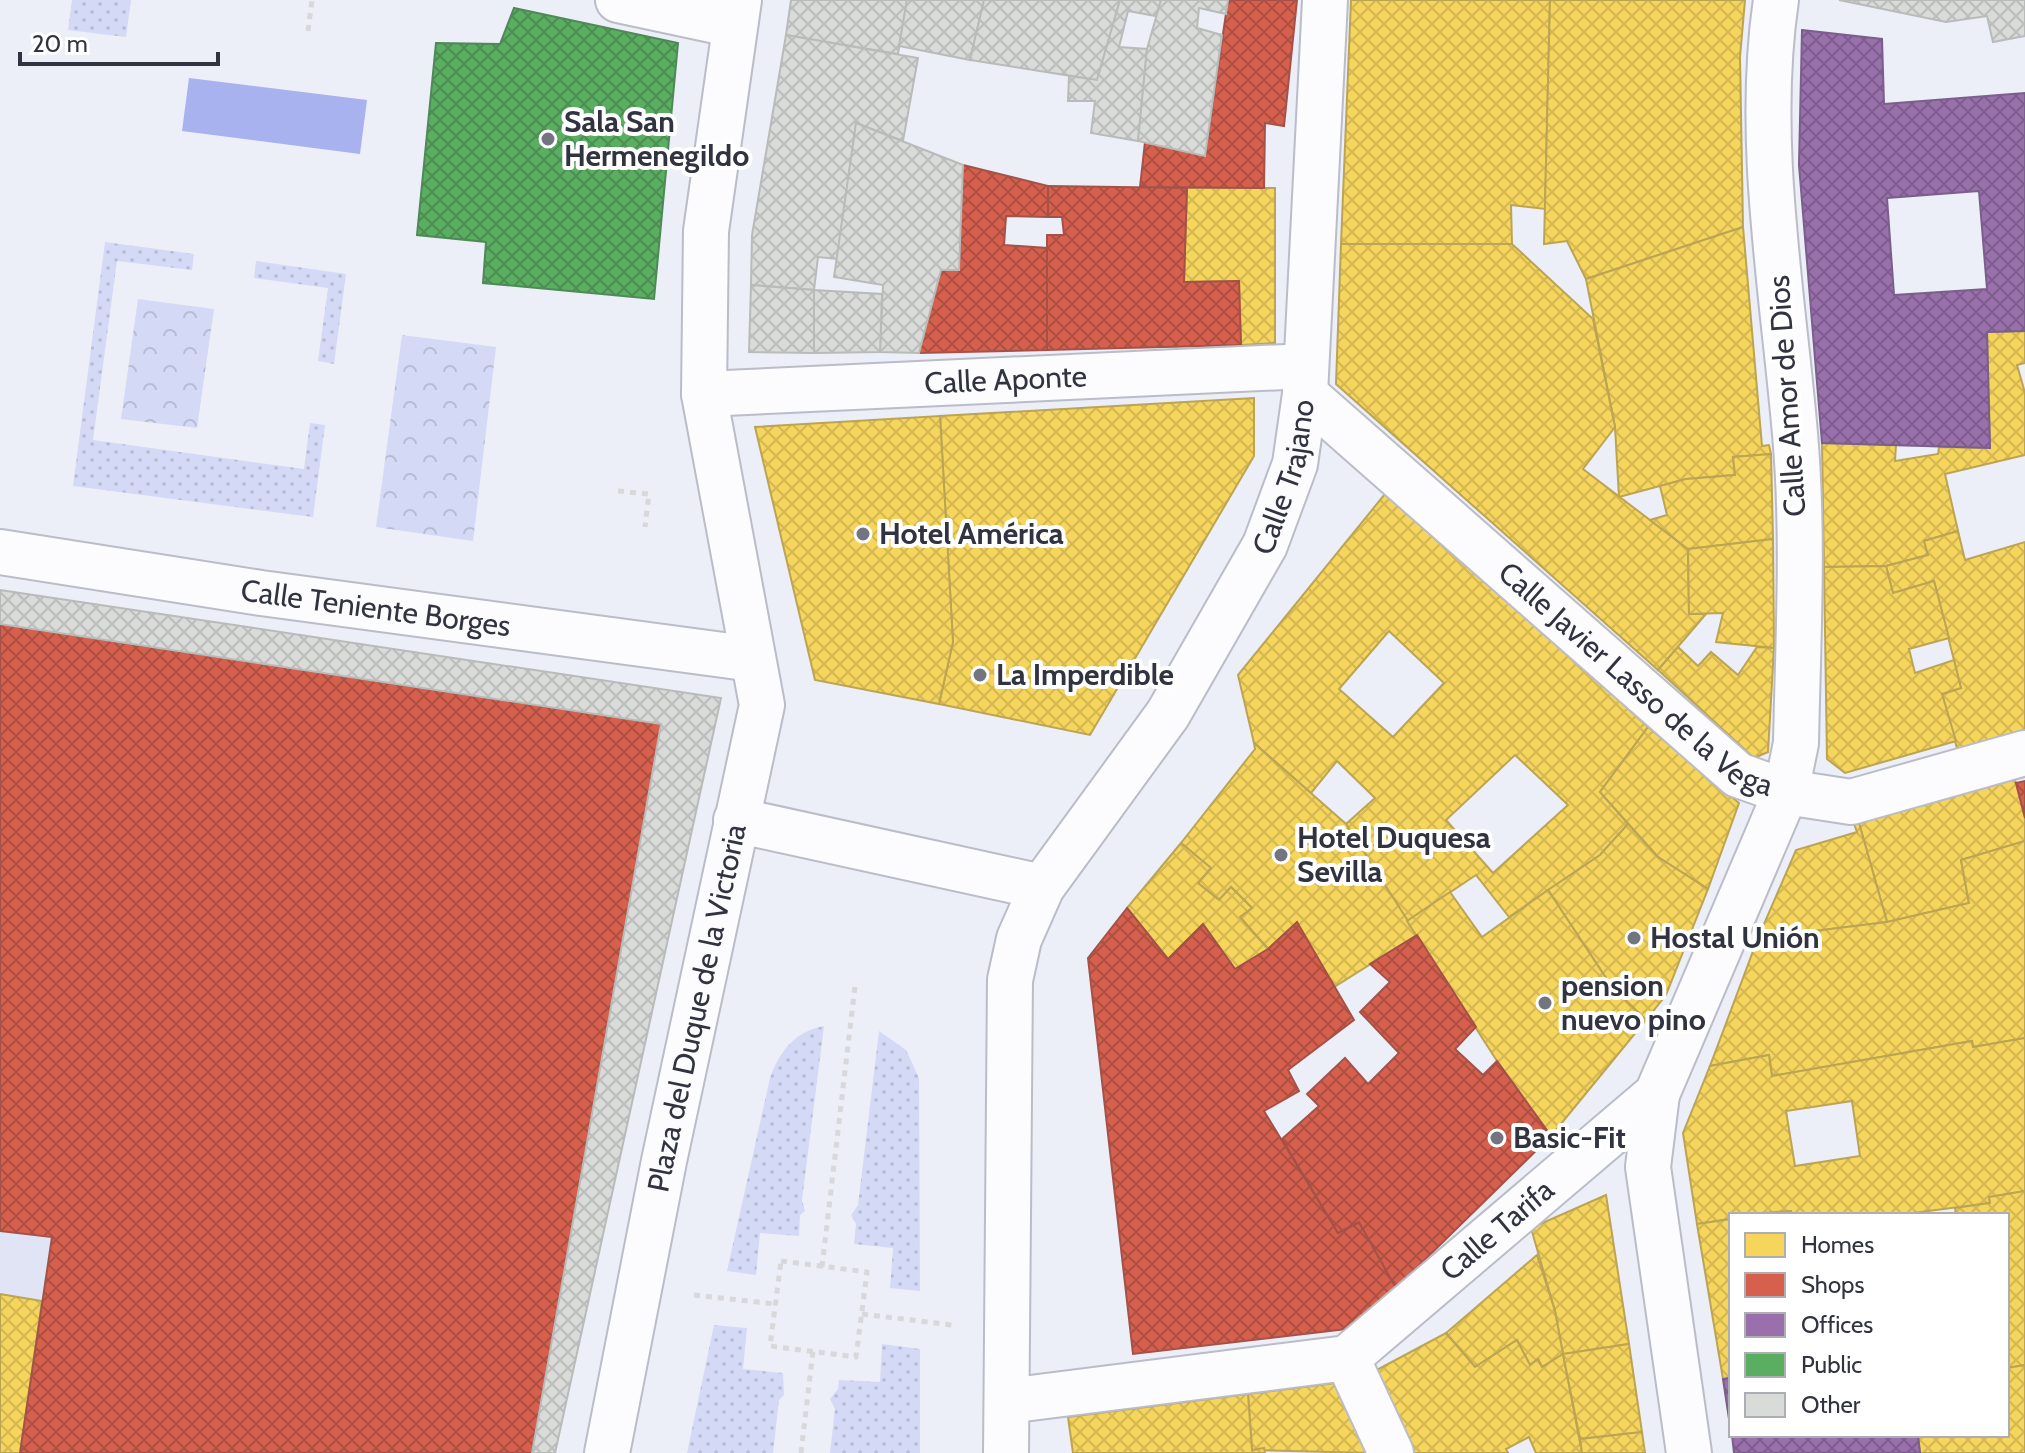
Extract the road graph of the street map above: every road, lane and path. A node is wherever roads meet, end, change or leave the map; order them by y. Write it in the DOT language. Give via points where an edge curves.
graph roads {
  1 [pos="312,0"];
  2 [pos="618,0"];
  3 [pos="1325,0"];
  4 [pos="1776,0"];
  5 [pos="737,13"];
  6 [pos="308,31"];
  7 [pos="1306,380"];
  8 [pos="704,394"];
  9 [pos="618,491"];
  10 [pos="645,527"];
  11 [pos="0,552"];
  12 [pos="753,659"];
  13 [pos="2025,753"];
  14 [pos="1786,792"];
  15 [pos="736,820"];
  16 [pos="1042,887"];
  17 [pos="855,986"];
  18 [pos="1657,1094"];
  19 [pos="822,1267"];
  20 [pos="691,1295"];
  21 [pos="775,1304"];
  22 [pos="862,1314"];
  23 [pos="960,1326"];
  24 [pos="813,1351"];
  25 [pos="1347,1358"];
  26 [pos="1007,1401"];
  27 [pos="607,1453"];
  28 [pos="801,1453"];
  29 [pos="1006,1453"];
  30 [pos="1391,1453"];
  31 [pos="1689,1453"];
  1 -- 6 [label="path"];
  2 -- 5 [label="street"];
  3 -- 7 [label="street, Calle Trajano"];
  4 -- 14 [label="street, Calle Amor de Dios" via="1771,33 1771,195 1795,438 1798,622 1796,743"];
  5 -- 8 [label="street" via="706,231"];
  7 -- 8 [label="street, Calle Aponte"];
  7 -- 14 [label="street, Calle Javier Lasso de la Vega" via="1738,775"];
  7 -- 16 [label="street, Calle Trajano" via="1295,464 1265,545 1168,714"];
  8 -- 12 [label="street"];
  9 -- 10 [label="path" via="649,494"];
  11 -- 12 [label="street, Calle Teniente Borges"];
  12 -- 15 [label="street" via="762,705"];
  13 -- 14 [label="street, Calle Javier Lasso de la Vega" via="1851,802"];
  14 -- 18 [label="street, Calle Tarifa"];
  15 -- 16 [label="street, Plaza del Duque de la Victoria"];
  15 -- 27 [label="street, Plaza del Duque de la Victoria"];
  16 -- 26 [label="street" via="1019,939 1010,980"];
  17 -- 19 [label="path"];
  18 -- 25 [label="street, Calle Tarifa"];
  18 -- 31 [label="street" via="1648,1167"];
  19 -- 21 [label="path" via="781,1261"];
  19 -- 22 [label="path" via="867,1272"];
  20 -- 21 [label="path"];
  21 -- 24 [label="path" via="770,1346"];
  22 -- 23 [label="path"];
  22 -- 24 [label="path" via="856,1357"];
  24 -- 28 [label="path"];
  25 -- 26 [label="street"];
  25 -- 30 [label="street"];
  26 -- 29 [label="street"];
}
